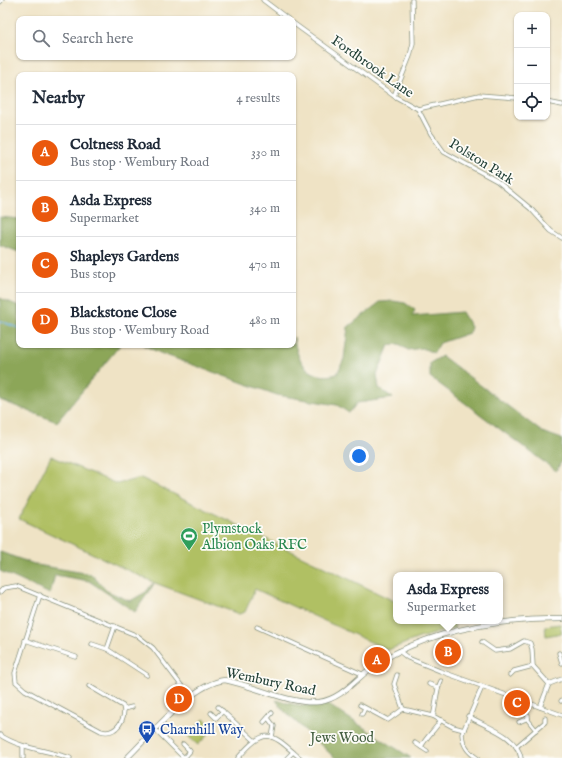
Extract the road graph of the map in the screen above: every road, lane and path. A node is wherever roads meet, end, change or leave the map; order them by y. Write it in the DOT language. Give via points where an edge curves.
graph roads {
  1 [pos="263,0"];
  2 [pos="412,0"];
  3 [pos="284,16"];
  4 [pos="296,25"];
  5 [pos="394,96"];
  6 [pos="514,98"];
  7 [pos="550,103"];
  8 [pos="562,105"];
  9 [pos="418,110"];
  10 [pos="562,238"];
  11 [pos="0,592"];
  12 [pos="40,595"];
  13 [pos="562,619"];
  14 [pos="503,623"];
  15 [pos="495,624"];
  16 [pos="115,626"];
  17 [pos="258,627"];
  18 [pos="25,640"];
  19 [pos="482,642"];
  20 [pos="92,644"];
  21 [pos="107,649"];
  22 [pos="399,651"];
  23 [pos="559,653"];
  24 [pos="69,655"];
  25 [pos="76,657"];
  26 [pos="67,660"];
  27 [pos="134,660"];
  28 [pos="562,663"];
  29 [pos="131,665"];
  30 [pos="533,666"];
  31 [pos="362,674"];
  32 [pos="147,675"];
  33 [pos="397,675"];
  34 [pos="510,675"];
  35 [pos="562,679"];
  36 [pos="441,680"];
  37 [pos="389,681"];
  38 [pos="394,682"];
  39 [pos="429,684"];
  40 [pos="549,684"];
  41 [pos="89,686"];
  42 [pos="437,687"];
  43 [pos="482,687"];
  44 [pos="190,697"];
  45 [pos="51,698"];
  46 [pos="48,702"];
  47 [pos="360,705"];
  48 [pos="132,707"];
  49 [pos="218,707"];
  50 [pos="540,707"];
  51 [pos="365,708"];
  52 [pos="124,709"];
  53 [pos="403,709"];
  54 [pos="223,711"];
  55 [pos="211,713"];
  56 [pos="272,713"];
  57 [pos="362,714"];
  58 [pos="562,715"];
  59 [pos="433,716"];
  60 [pos="468,716"];
  61 [pos="268,718"];
  62 [pos="545,718"];
  63 [pos="441,720"];
  64 [pos="264,722"];
  65 [pos="519,722"];
  66 [pos="155,729"];
  67 [pos="464,730"];
  68 [pos="536,730"];
  69 [pos="531,734"];
  70 [pos="0,736"];
  71 [pos="272,737"];
  72 [pos="534,738"];
  73 [pos="254,740"];
  74 [pos="415,743"];
  75 [pos="183,744"];
  76 [pos="23,746"];
  77 [pos="421,747"];
  78 [pos="516,747"];
  79 [pos="427,750"];
  80 [pos="293,752"];
  81 [pos="471,754"];
  82 [pos="23,758"];
  83 [pos="70,758"];
  84 [pos="128,758"];
  85 [pos="184,758"];
  86 [pos="238,758"];
  87 [pos="287,758"];
  88 [pos="300,758"];
  89 [pos="467,758"];
  90 [pos="477,758"];
  91 [pos="522,758"];
  1 -- 3 [label="street"];
  2 -- 5 [label="street" via="412,50"];
  4 -- 5 [label="street, Fordbrook Lane"];
  5 -- 9 [label="street, Fordbrook Lane"];
  6 -- 9 [label="street, Fordbrook Lane" via="479,95"];
  7 -- 8 [label="street"];
  9 -- 10 [label="street, Polston Park" via="444,152 497,181"];
  11 -- 12 [label="street" via="4,588 16,586"];
  12 -- 16 [label="street"];
  12 -- 18 [label="street"];
  13 -- 14 [label="street, Wembury Road"];
  15 -- 22 [label="street, Wembury Road" via="458,630"];
  16 -- 21 [label="street"];
  16 -- 44 [label="street" via="145,640"];
  17 -- 31 [label="street"];
  18 -- 24 [label="street"];
  18 -- 46 [label="street" via="14,673 15,678 20,686"];
  19 -- 30 [label="street" via="495,651 510,649 527,642 531,645"];
  20 -- 21 [label="street"];
  21 -- 29 [label="street"];
  22 -- 31 [label="street, Wembury Road"];
  22 -- 43 [label="street" via="415,661"];
  23 -- 28 [label="street"];
  24 -- 25 [label="street"];
  24 -- 26 [label="street"];
  27 -- 29 [label="street"];
  29 -- 32 [label="street"];
  30 -- 34 [label="street" via="514,671"];
  30 -- 40 [label="street"];
  31 -- 44 [label="street, Wembury Road" via="340,695 321,702 291,699 226,680 209,684"];
  33 -- 38 [label="street"];
  35 -- 40 [label="street"];
  36 -- 42 [label="street"];
  37 -- 38 [label="street"];
  38 -- 53 [label="street"];
  39 -- 42 [label="street"];
  40 -- 50 [label="street"];
  41 -- 52 [label="street" via="94,691 119,702"];
  42 -- 59 [label="street"];
  43 -- 50 [label="street"];
  43 -- 60 [label="street"];
  44 -- 66 [label="street, Wembury Road"];
  45 -- 46 [label="street"];
  46 -- 52 [label="street" via="106,733 116,728 124,715"];
  47 -- 51 [label="street"];
  48 -- 52 [label="street"];
  49 -- 54 [label="street"];
  50 -- 58 [label="street"];
  51 -- 53 [label="street" via="388,720"];
  51 -- 57 [label="street"];
  53 -- 59 [label="street"];
  54 -- 55 [label="street" via="216,718"];
  54 -- 73 [label="street"];
  56 -- 61 [label="street"];
  59 -- 63 [label="street"];
  60 -- 67 [label="street"];
  60 -- 78 [label="street" via="503,734"];
  61 -- 64 [label="street"];
  61 -- 71 [label="street" via="274,726"];
  62 -- 68 [label="street" via="545,722"];
  63 -- 67 [label="street"];
  63 -- 77 [label="street"];
  65 -- 68 [label="street" via="528,716"];
  66 -- 84 [label="street, Wembury Road"];
  66 -- 85 [label="street"];
  67 -- 81 [label="street" via="463,740"];
  68 -- 69 [label="street"];
  69 -- 72 [label="street"];
  69 -- 78 [label="street"];
  70 -- 76 [label="street"];
  71 -- 73 [label="street"];
  71 -- 80 [label="street"];
  73 -- 86 [label="street"];
  74 -- 77 [label="street"];
  75 -- 85 [label="street" via="190,751"];
  76 -- 82 [label="street"];
  76 -- 83 [label="street"];
  77 -- 79 [label="street"];
  78 -- 91 [label="street"];
  80 -- 87 [label="street"];
  80 -- 88 [label="street"];
  81 -- 89 [label="street"];
  81 -- 90 [label="street"];
}
